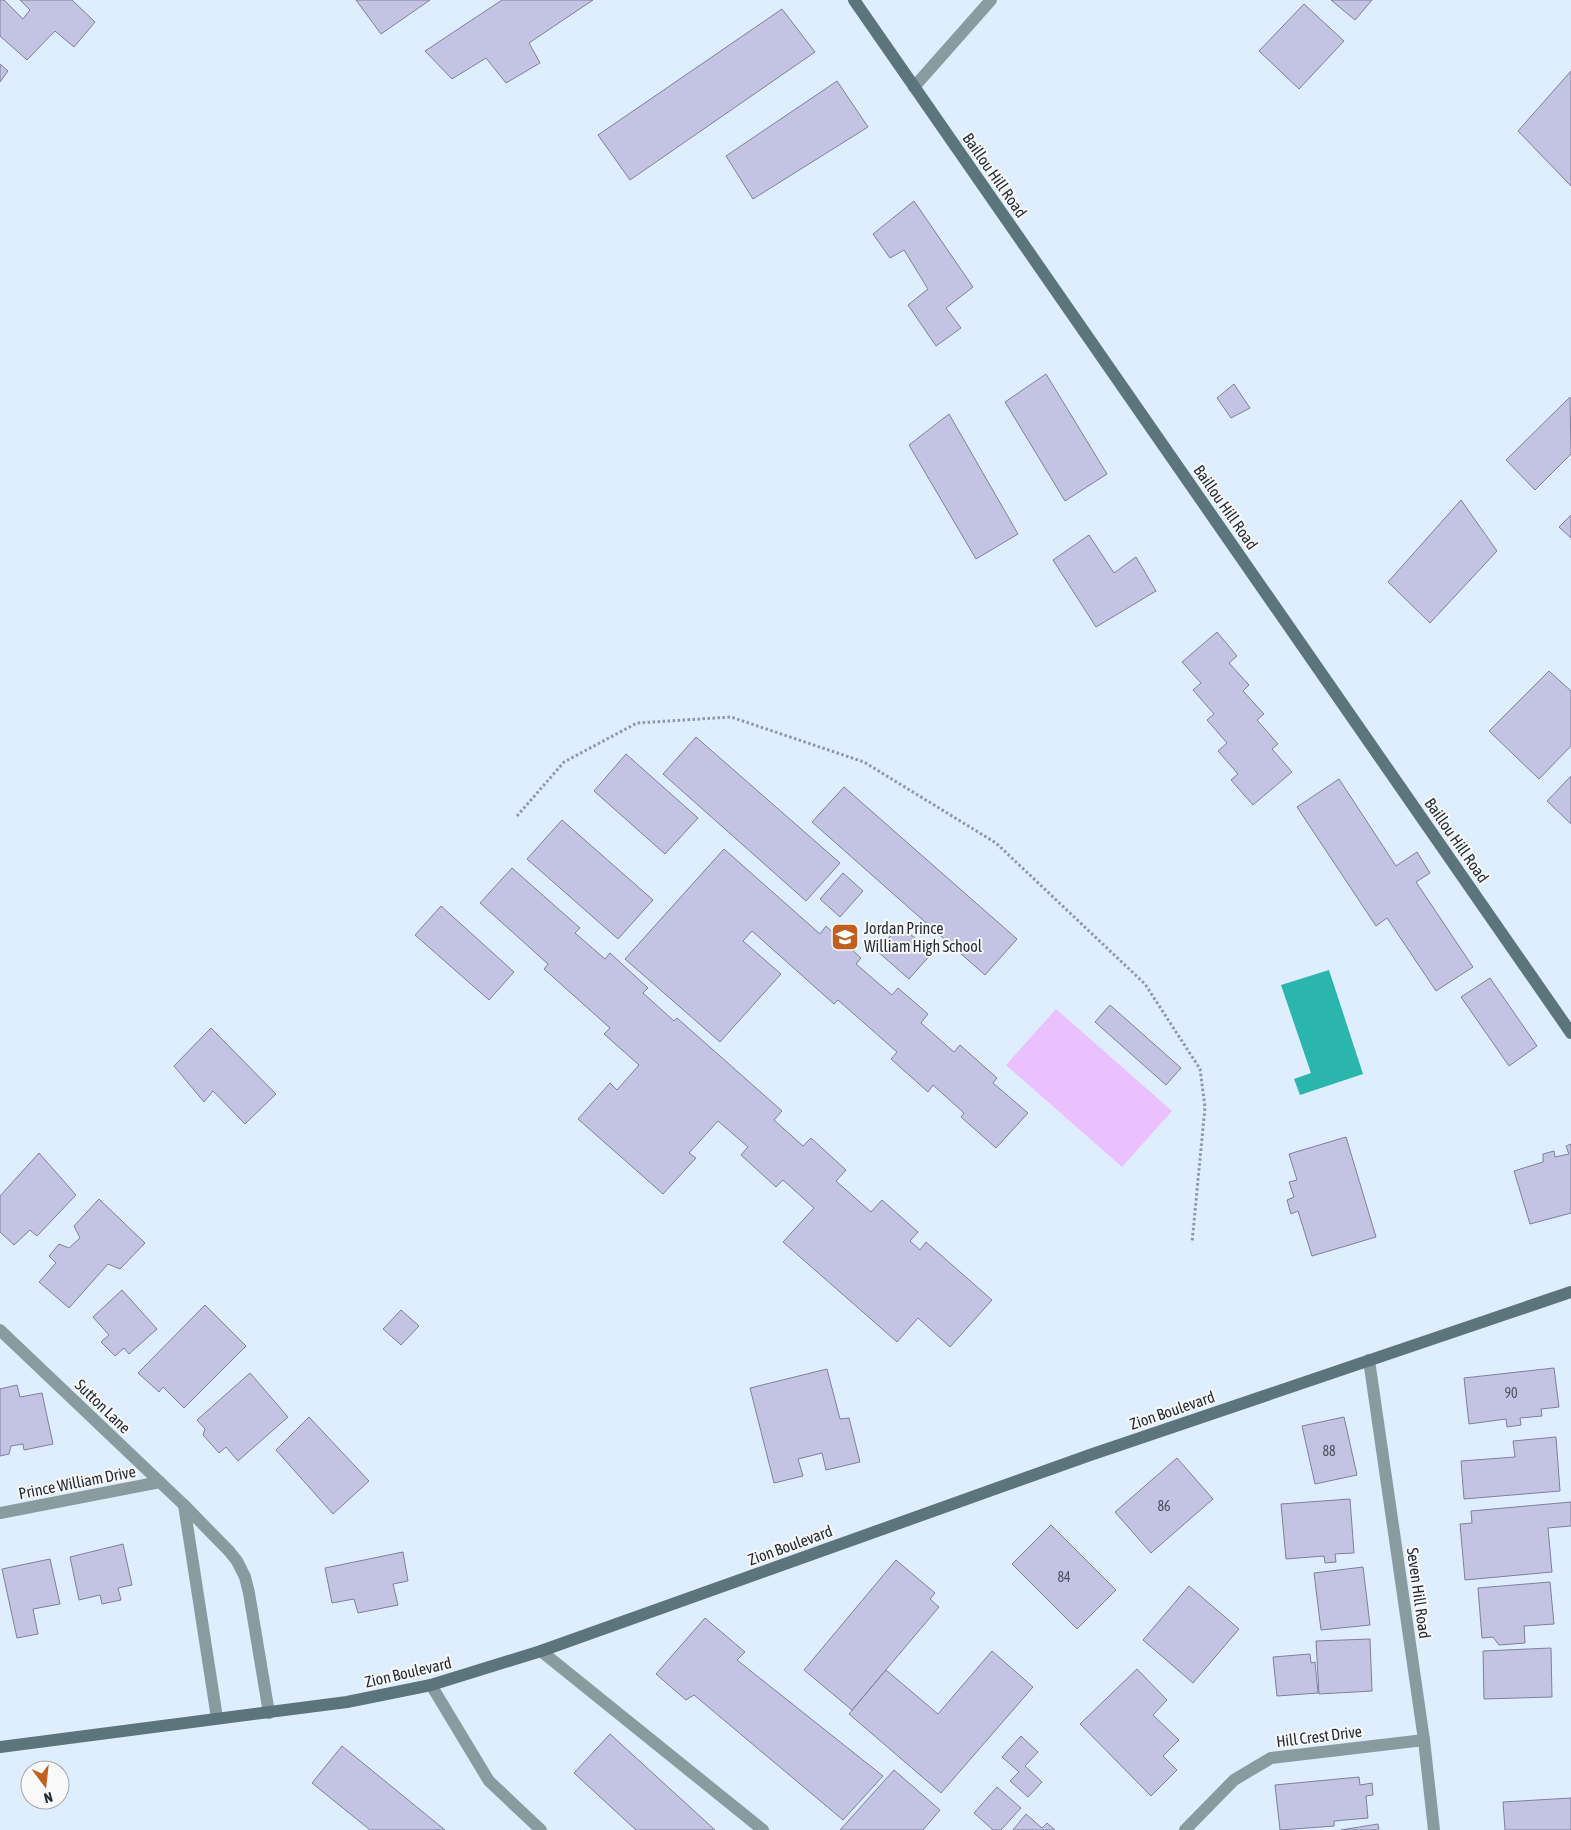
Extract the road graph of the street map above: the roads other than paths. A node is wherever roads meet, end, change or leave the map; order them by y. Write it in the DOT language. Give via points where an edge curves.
graph roads {
  1 [pos="854,0"];
  2 [pos="990,0"];
  3 [pos="914,87"];
  4 [pos="1571,1033"];
  5 [pos="1571,1292"];
  6 [pos="0,1330"];
  7 [pos="1370,1360"];
  8 [pos="160,1482"];
  9 [pos="184,1505"];
  10 [pos="0,1513"];
  11 [pos="541,1651"];
  12 [pos="431,1685"];
  13 [pos="269,1713"];
  14 [pos="217,1718"];
  15 [pos="1424,1740"];
  16 [pos="0,1747"];
  17 [pos="541,1830"];
  18 [pos="763,1830"];
  19 [pos="1184,1830"];
  20 [pos="1434,1830"];
  1 -- 3 [label="main road, Baillou Hill Road"];
  2 -- 3 [label="street"];
  3 -- 4 [label="main road, Baillou Hill Road"];
  5 -- 7 [label="main road, Zion Boulevard"];
  6 -- 8 [label="street, Sutton Lane"];
  7 -- 11 [label="main road, Zion Boulevard" via="1081,1458"];
  7 -- 15 [label="street, Seven Hill Road"];
  8 -- 9 [label="street, Sutton Lane"];
  8 -- 10 [label="street, Prince William Drive"];
  9 -- 13 [label="street, Sutton Lane" via="229,1551 245,1577"];
  9 -- 14 [label="street"];
  11 -- 12 [label="main road, Zion Boulevard"];
  11 -- 18 [label="street"];
  12 -- 13 [label="main road, Zion Boulevard"];
  12 -- 17 [label="street" via="489,1781"];
  13 -- 14 [label="main road, Zion Boulevard"];
  14 -- 16 [label="main road, Zion Boulevard"];
  15 -- 19 [label="street, Hill Crest Drive" via="1271,1758 1234,1780"];
  15 -- 20 [label="street, Seven Hill Road"];
}
